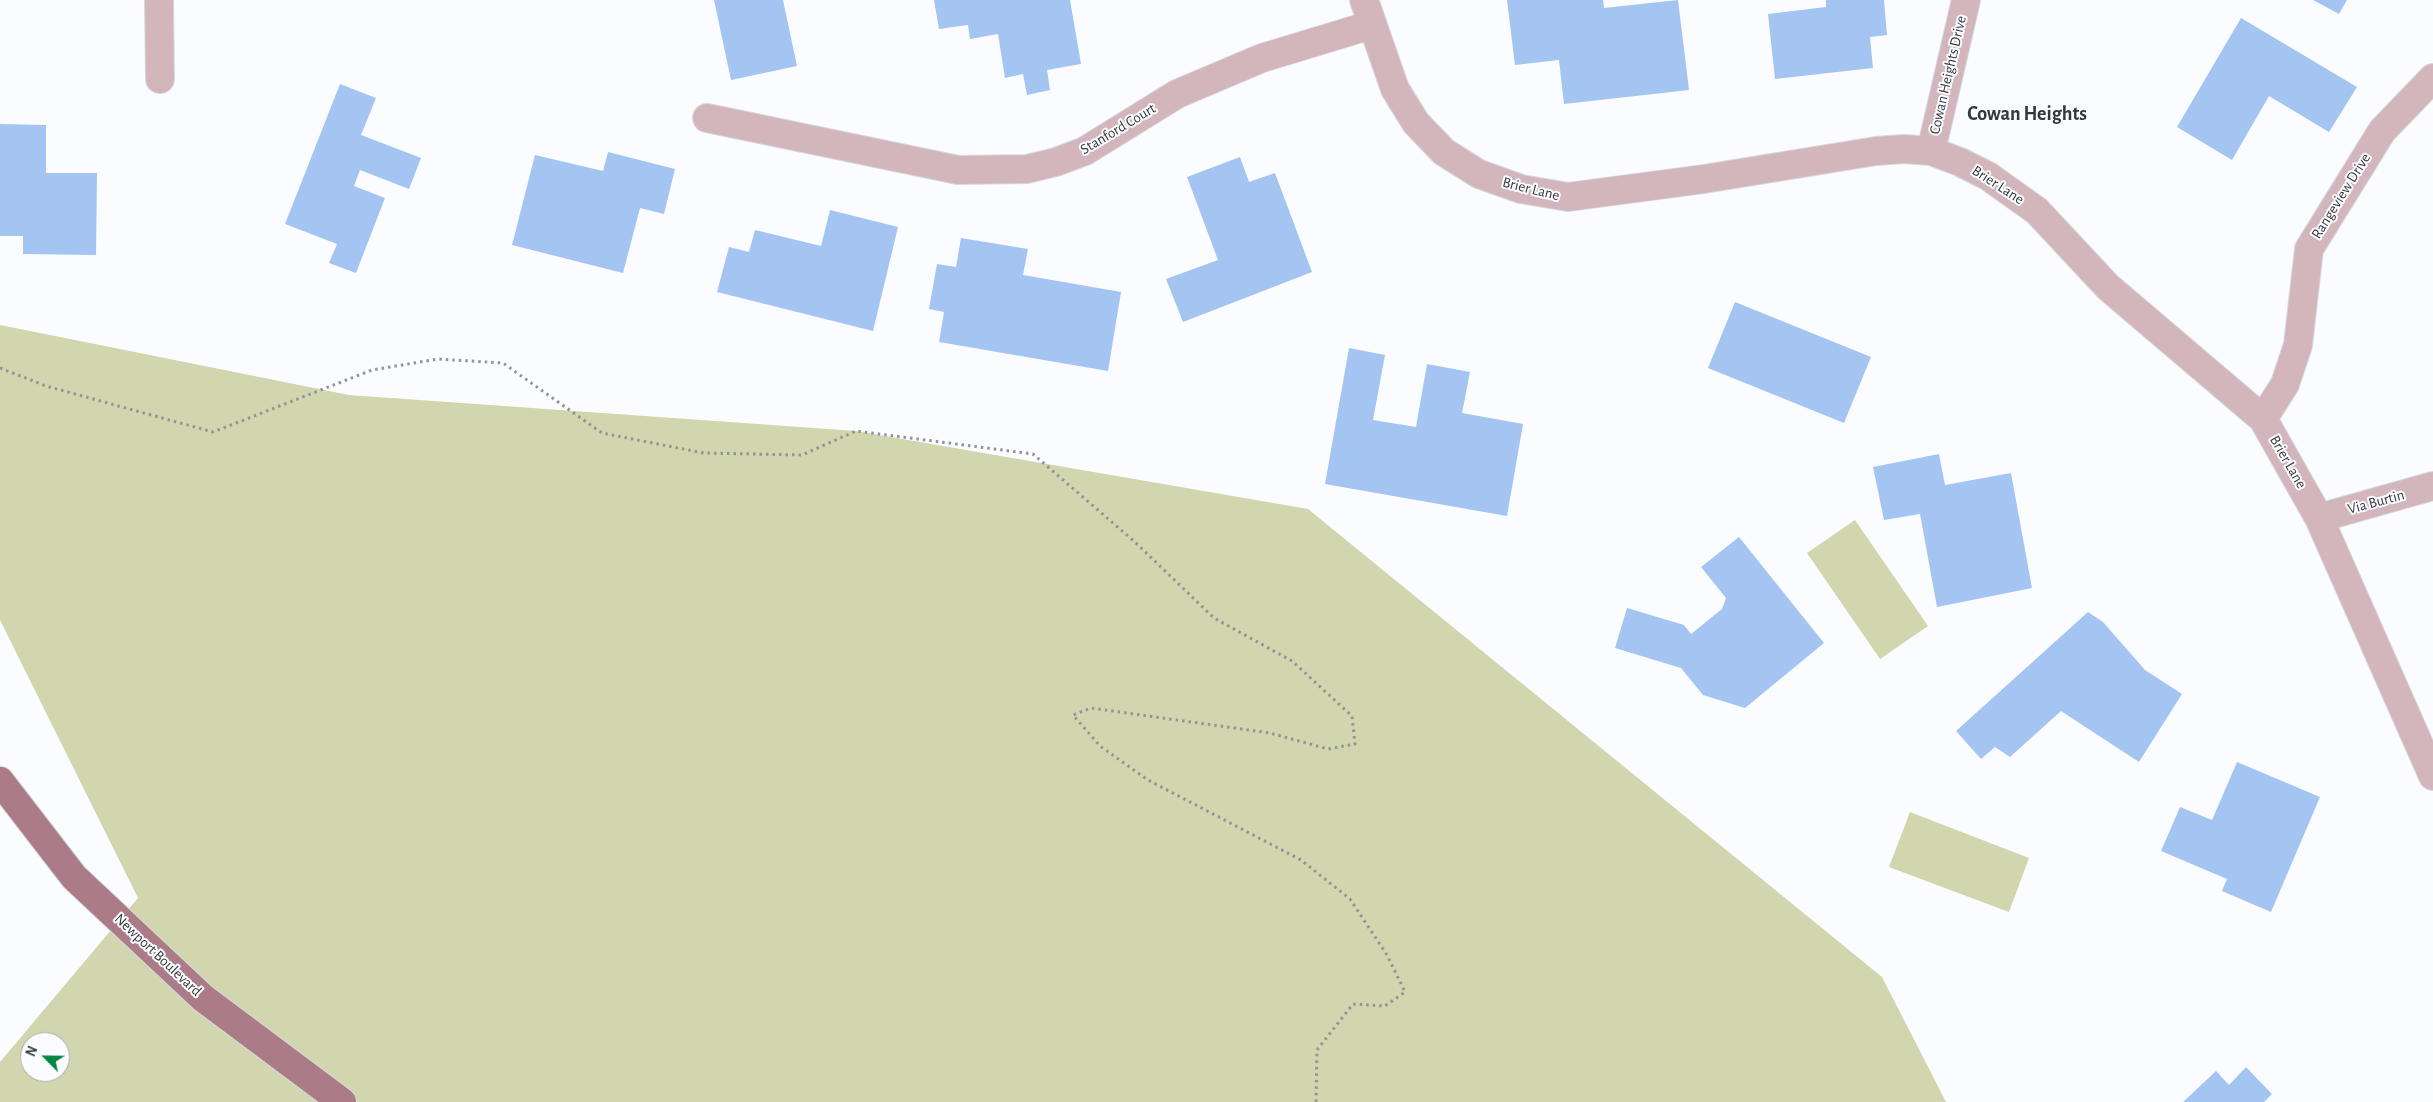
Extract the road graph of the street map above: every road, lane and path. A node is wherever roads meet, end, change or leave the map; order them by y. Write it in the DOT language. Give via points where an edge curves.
graph roads {
  1 [pos="159,0"];
  2 [pos="1966,0"];
  3 [pos="1367,12"];
  4 [pos="2433,78"];
  5 [pos="160,79"];
  6 [pos="707,118"];
  7 [pos="1931,151"];
  8 [pos="0,368"];
  9 [pos="2263,419"];
  10 [pos="2433,486"];
  11 [pos="2319,518"];
  12 [pos="2433,776"];
  13 [pos="0,781"];
  14 [pos="342,1102"];
  15 [pos="1316,1102"];
  1 -- 5 [label="street"];
  2 -- 7 [label="street, Cowan Heights Drive"];
  3 -- 6 [label="street, Stanford Court" via="1177,94 1085,151 1026,169 958,170"];
  3 -- 7 [label="street, Brier Lane" via="1395,88 1416,123 1444,152 1480,174 1521,189 1568,197 1704,179 1876,150"];
  4 -- 9 [label="street, Rangeview Drive" via="2382,131 2309,249 2298,345 2285,384"];
  7 -- 9 [label="street, Brier Lane" via="1988,176 2037,211 2108,287"];
  8 -- 15 [label="path" via="46,386 213,432 372,370 438,359 503,363 602,433 704,453 802,455 856,431 1033,454 1136,543 1214,618 1292,661 1352,716 1355,744 1328,749 1270,733 1174,719 1090,708 1073,715 1100,746 1148,780 1301,860 1350,899 1387,955 1405,992 1385,1006 1353,1004 1317,1050"];
  9 -- 11 [label="street, Brier Lane"];
  10 -- 11 [label="street, Via Burtin"];
  11 -- 12 [label="street, Brier Lane"];
  13 -- 14 [label="main road, Newport Boulevard" via="74,877 203,998"];
}
